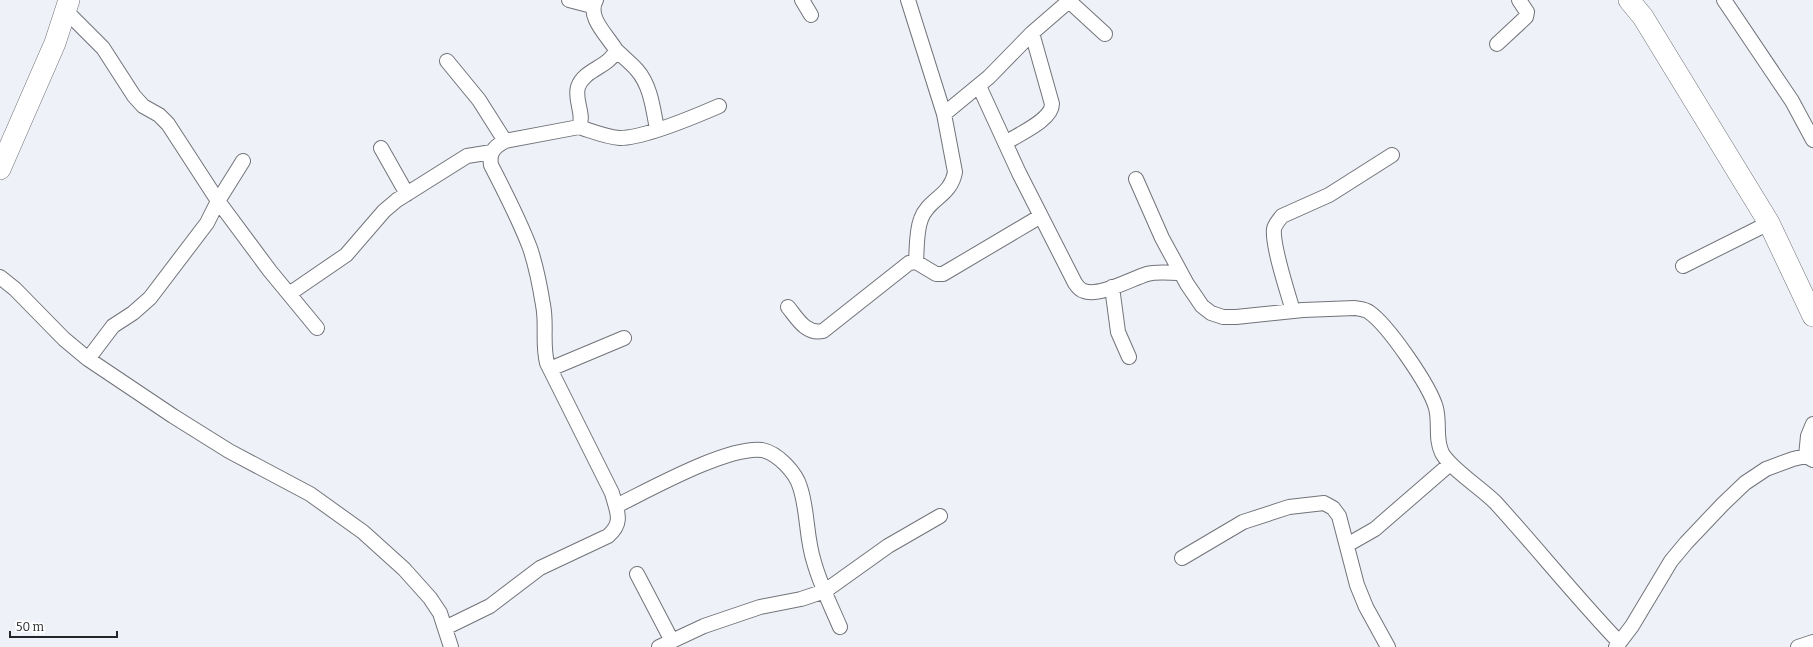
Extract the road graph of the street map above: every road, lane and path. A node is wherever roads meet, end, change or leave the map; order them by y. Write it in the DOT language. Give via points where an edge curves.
graph roads {
  1 [pos="569,0"];
  2 [pos="802,0"];
  3 [pos="908,0"];
  4 [pos="1069,0"];
  5 [pos="1518,0"];
  6 [pos="1629,0"];
  7 [pos="1724,0"];
  8 [pos="594,3"];
  9 [pos="67,5"];
  10 [pos="811,15"];
  11 [pos="1032,33"];
  12 [pos="1105,34"];
  13 [pos="1497,44"];
  14 [pos="616,50"];
  15 [pos="447,61"];
  16 [pos="979,86"];
  17 [pos="720,106"];
  18 [pos="944,114"];
  19 [pos="579,127"];
  20 [pos="657,129"];
  21 [pos="1813,140"];
  22 [pos="505,141"];
  23 [pos="1005,143"];
  24 [pos="380,148"];
  25 [pos="492,152"];
  26 [pos="1392,155"];
  27 [pos="243,162"];
  28 [pos="0,169"];
  29 [pos="1136,179"];
  30 [pos="407,194"];
  31 [pos="218,201"];
  32 [pos="1041,216"];
  33 [pos="1769,223"];
  34 [pos="916,262"];
  35 [pos="1683,266"];
  36 [pos="1181,273"];
  37 [pos="0,277"];
  38 [pos="1112,287"];
  39 [pos="289,294"];
  40 [pos="788,307"];
  41 [pos="1293,311"];
  42 [pos="1813,316"];
  43 [pos="317,328"];
  44 [pos="624,338"];
  45 [pos="1129,357"];
  46 [pos="88,359"];
  47 [pos="550,369"];
  48 [pos="1813,424"];
  49 [pos="1809,458"];
  50 [pos="1450,464"];
  51 [pos="616,506"];
  52 [pos="940,516"];
  53 [pos="1347,545"];
  54 [pos="1182,558"];
  55 [pos="637,574"];
  56 [pos="825,591"];
  57 [pos="840,627"];
  58 [pos="445,628"];
  59 [pos="672,641"];
  60 [pos="1813,642"];
  61 [pos="1618,645"];
  62 [pos="451,647"];
  63 [pos="659,647"];
  64 [pos="1388,647"];
  65 [pos="1798,647"];
  1 -- 8 [label="street"];
  2 -- 10 [label="street"];
  3 -- 18 [label="street"];
  4 -- 11 [label="street"];
  4 -- 12 [label="street"];
  5 -- 13 [label="street" via="1527,12 1526,17"];
  6 -- 33 [label="main road" via="1643,17"];
  7 -- 21 [label="street" via="1792,101"];
  8 -- 14 [label="street" via="593,12 597,22"];
  9 -- 28 [label="main road" via="55,43"];
  9 -- 31 [label="street" via="103,48 134,96 168,124"];
  11 -- 16 [label="street"];
  11 -- 23 [label="street" via="1052,109 1041,121"];
  14 -- 19 [label="street" via="611,59 583,79 578,86 581,122"];
  14 -- 20 [label="street" via="644,80 649,91"];
  15 -- 22 [label="street" via="479,100"];
  16 -- 18 [label="street"];
  16 -- 23 [label="street"];
  17 -- 20 [label="street"];
  18 -- 34 [label="street" via="955,172 954,181 948,190 927,208 921,218"];
  19 -- 20 [label="street" via="621,138"];
  19 -- 22 [label="street"];
  22 -- 25 [label="street" via="497,145"];
  23 -- 32 [label="street"];
  24 -- 30 [label="street"];
  25 -- 30 [label="street" via="467,156"];
  25 -- 47 [label="street" via="491,165 530,250 544,306 543,350"];
  26 -- 41 [label="street" via="1335,191 1282,216 1277,222 1274,229 1276,248"];
  27 -- 31 [label="street"];
  29 -- 36 [label="street" via="1162,238"];
  30 -- 39 [label="street" via="384,211 346,255"];
  31 -- 39 [label="street"];
  31 -- 46 [label="street" via="207,223 150,298 133,314 113,326"];
  32 -- 34 [label="street" via="943,274 936,274"];
  32 -- 38 [label="street" via="1080,289 1092,292"];
  33 -- 35 [label="street"];
  33 -- 42 [label="main road"];
  34 -- 40 [label="street" via="901,268 823,331 810,331"];
  36 -- 38 [label="street" via="1148,274"];
  36 -- 41 [label="street" via="1202,306 1211,313 1223,317"];
  37 -- 46 [label="street"];
  38 -- 45 [label="street" via="1118,332"];
  39 -- 43 [label="street"];
  41 -- 50 [label="street" via="1355,308 1363,309 1377,319 1408,357 1432,397 1438,418 1439,445"];
  44 -- 47 [label="street"];
  46 -- 58 [label="street" via="229,451 310,494 363,532 404,569 430,598 440,613"];
  47 -- 51 [label="street" via="600,466"];
  48 -- 49 [label="street" via="1808,436"];
  49 -- 61 [label="street" via="1793,459 1766,469 1745,483 1723,504 1671,561"];
  50 -- 53 [label="street" via="1375,529"];
  50 -- 61 [label="street" via="1494,501"];
  51 -- 56 [label="street" via="717,459 747,450 763,450 787,466 800,487 813,561"];
  51 -- 58 [label="street" via="618,523 608,536 540,568 490,606"];
  52 -- 56 [label="street" via="888,546"];
  53 -- 54 [label="street" via="1339,516 1333,508 1324,503 1312,503 1288,506 1243,522"];
  53 -- 64 [label="street" via="1357,585"];
  55 -- 59 [label="street"];
  56 -- 57 [label="street"];
  56 -- 59 [label="street" via="801,599 760,607 704,626"];
  58 -- 62 [label="street"];
  59 -- 63 [label="street"];
  60 -- 65 [label="street"];
}
